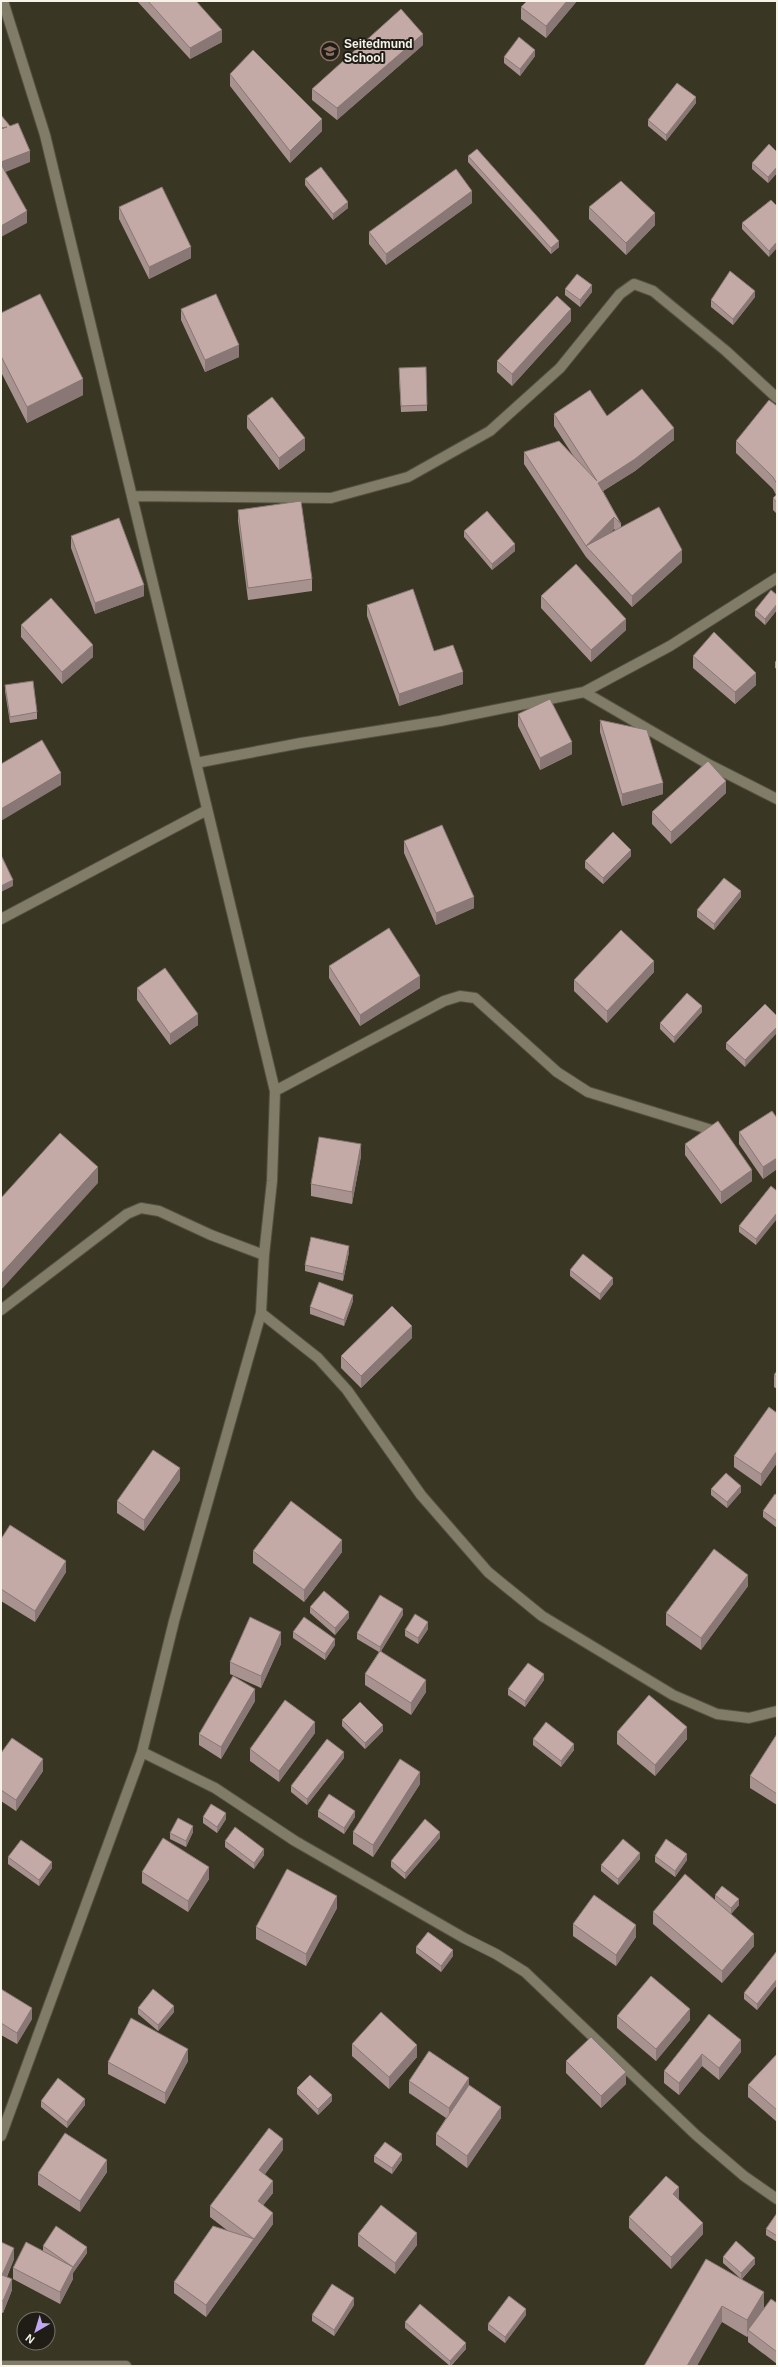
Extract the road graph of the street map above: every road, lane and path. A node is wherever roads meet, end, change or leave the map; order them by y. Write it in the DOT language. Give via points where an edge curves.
graph roads {
  1 [pos="3,1"];
  2 [pos="777,398"];
  3 [pos="132,496"];
  4 [pos="777,578"];
  5 [pos="584,692"];
  6 [pos="196,763"];
  7 [pos="777,799"];
  8 [pos="207,810"];
  9 [pos="1,918"];
  10 [pos="275,1091"];
  11 [pos="718,1132"];
  12 [pos="264,1255"];
  13 [pos="1,1310"];
  14 [pos="261,1313"];
  15 [pos="777,1711"];
  16 [pos="142,1752"];
  17 [pos="1,2136"];
  18 [pos="777,2199"];
  19 [pos="1,2366"];
  20 [pos="126,2366"];
  1 -- 3 [label="street" via="46,135"];
  2 -- 3 [label="street" via="726,351 653,291 634,284 620,294 560,368 490,431 408,477 331,498"];
  3 -- 6 [label="street"];
  4 -- 5 [label="street" via="670,646"];
  5 -- 6 [label="street" via="440,721"];
  5 -- 7 [label="street" via="708,764"];
  6 -- 8 [label="street"];
  8 -- 9 [label="street"];
  8 -- 10 [label="street"];
  10 -- 11 [label="street" via="444,1001 460,996 475,998 557,1072 588,1092"];
  10 -- 12 [label="street" via="272,1181"];
  12 -- 13 [label="street" via="159,1211 141,1208 128,1214"];
  12 -- 14 [label="street"];
  14 -- 15 [label="street" via="318,1358 347,1390 420,1495 488,1572 542,1616 673,1695 717,1714 749,1718"];
  14 -- 16 [label="street" via="174,1621"];
  16 -- 17 [label="street"];
  16 -- 18 [label="street" via="215,1788 295,1840 525,1972 701,2140 744,2176"];
  19 -- 20 [label="street"];
}
